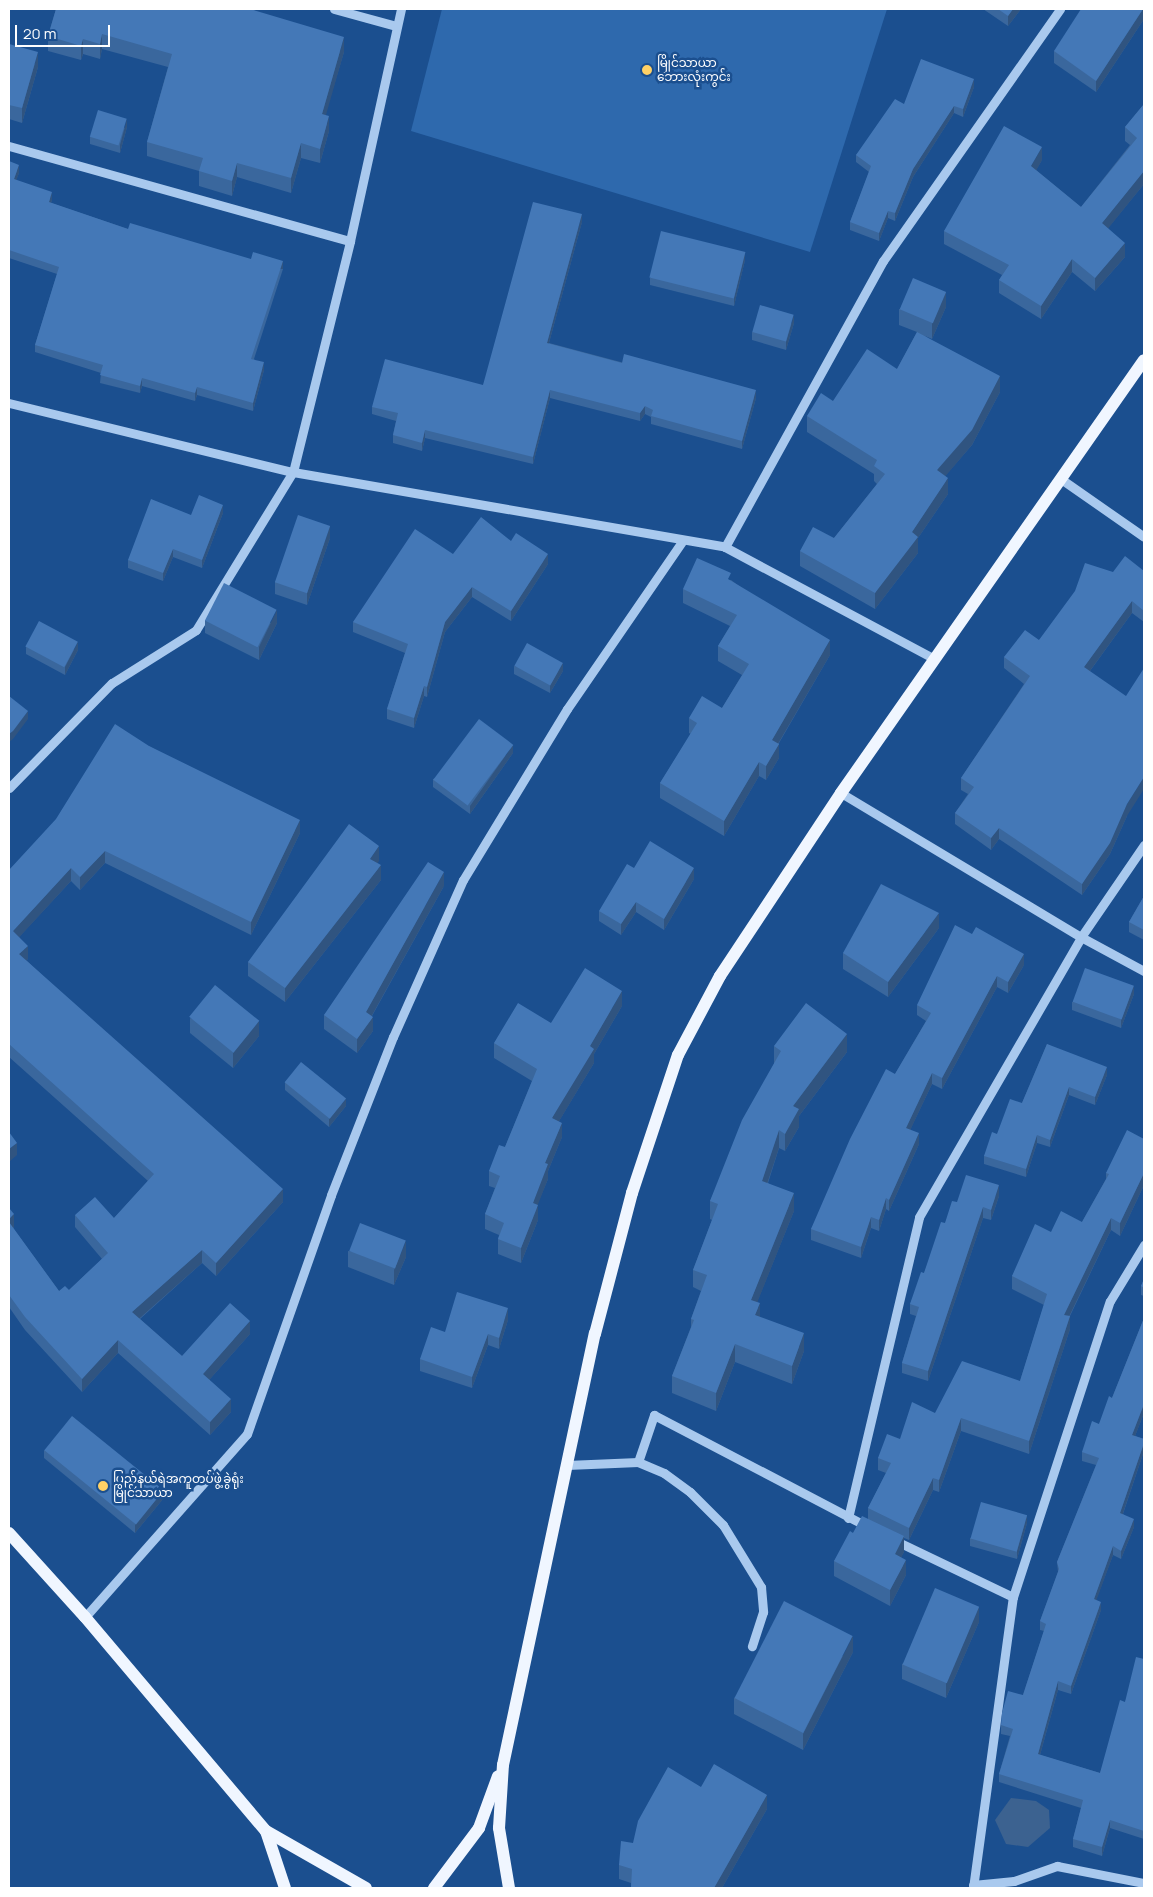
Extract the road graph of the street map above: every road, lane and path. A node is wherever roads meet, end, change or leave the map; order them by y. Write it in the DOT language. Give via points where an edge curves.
graph roads {
  1 [pos="334,9"];
  2 [pos="401,9"];
  3 [pos="1060,9"];
  4 [pos="396,26"];
  5 [pos="9,146"];
  6 [pos="350,240"];
  7 [pos="1144,360"];
  8 [pos="9,403"];
  9 [pos="292,472"];
  10 [pos="1061,479"];
  11 [pos="1144,537"];
  12 [pos="683,540"];
  13 [pos="725,547"];
  14 [pos="934,659"];
  15 [pos="9,788"];
  16 [pos="841,793"];
  17 [pos="1144,844"];
  18 [pos="1081,937"];
  19 [pos="1144,970"];
  20 [pos="1144,1245"];
  21 [pos="638,1462"];
  22 [pos="567,1465"];
  23 [pos="848,1518"];
  24 [pos="9,1534"];
  25 [pos="1013,1598"];
  26 [pos="85,1616"];
  27 [pos="752,1646"];
  28 [pos="503,1765"];
  29 [pos="266,1831"];
  30 [pos="1144,1883"];
  31 [pos="973,1887"];
  32 [pos="285,1888"];
  33 [pos="366,1888"];
  34 [pos="434,1888"];
  35 [pos="509,1888"];
  1 -- 4 [label="street"];
  2 -- 4 [label="street"];
  3 -- 13 [label="street" via="883,261"];
  4 -- 6 [label="street"];
  5 -- 6 [label="street"];
  6 -- 9 [label="street"];
  7 -- 10 [label="main road"];
  8 -- 9 [label="street"];
  9 -- 12 [label="street"];
  9 -- 15 [label="street" via="196,630 112,683"];
  10 -- 11 [label="street"];
  10 -- 14 [label="main road"];
  12 -- 13 [label="street"];
  12 -- 26 [label="street" via="567,709 463,880 393,1037 331,1195 247,1434"];
  13 -- 14 [label="street"];
  14 -- 16 [label="main road"];
  16 -- 18 [label="street"];
  16 -- 22 [label="main road" via="720,976 678,1055 632,1193 594,1334"];
  17 -- 18 [label="street"];
  18 -- 19 [label="street"];
  18 -- 23 [label="street" via="919,1217"];
  20 -- 25 [label="street" via="1110,1301"];
  21 -- 22 [label="street"];
  21 -- 23 [label="street" via="654,1414"];
  21 -- 27 [label="street" via="664,1473 690,1492 723,1525 748,1561 761,1586 762,1612"];
  22 -- 28 [label="main road"];
  23 -- 25 [label="street"];
  24 -- 26 [label="main road"];
  25 -- 31 [label="street"];
  26 -- 29 [label="main road"];
  28 -- 34 [label="main road" via="479,1828"];
  28 -- 35 [label="main road" via="499,1828"];
  29 -- 32 [label="main road"];
  29 -- 33 [label="main road"];
  30 -- 31 [label="street" via="1057,1866 1014,1881"];
}
